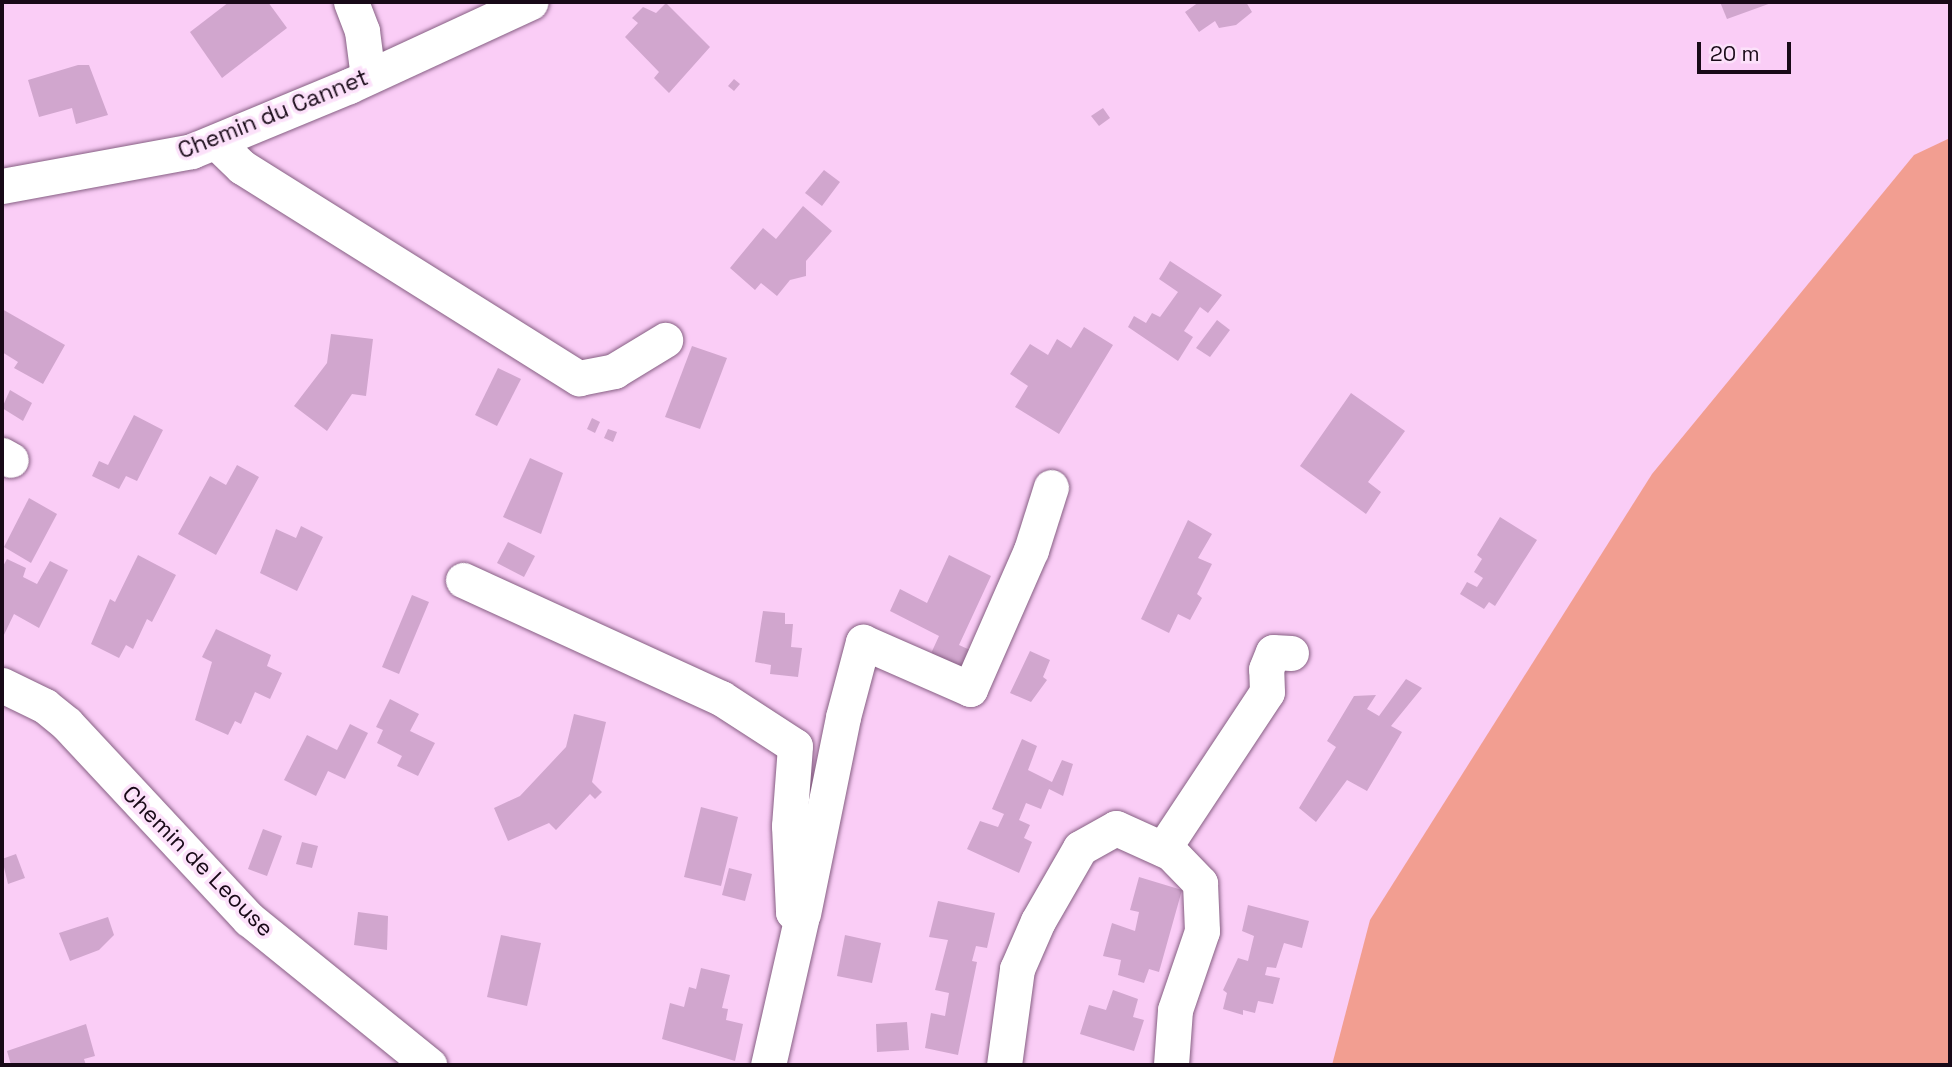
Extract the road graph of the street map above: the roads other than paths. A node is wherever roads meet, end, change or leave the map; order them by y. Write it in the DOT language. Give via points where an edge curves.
graph roads {
  1 [pos="351,2"];
  2 [pos="531,2"];
  3 [pos="368,77"];
  4 [pos="204,146"];
  5 [pos="2,186"];
  6 [pos="665,341"];
  7 [pos="562,392"];
  8 [pos="1051,487"];
  9 [pos="463,580"];
  10 [pos="1291,653"];
  11 [pos="2,685"];
  12 [pos="1163,849"];
  13 [pos="802,920"];
  14 [pos="429,1065"];
  15 [pos="768,1065"];
  16 [pos="1004,1065"];
  17 [pos="1171,1065"];
  1 -- 3 [label="street" via="362,30"];
  2 -- 3 [label="street, Chemin du Cannet"];
  3 -- 4 [label="street, Chemin du Cannet"];
  4 -- 5 [label="street, Chemin du Cannet"];
  4 -- 6 [label="street" via="579,378 614,371"];
  4 -- 7 [label="street" via="210,169"];
  8 -- 13 [label="street" via="1031,550 970,688 863,642"];
  9 -- 13 [label="street" via="721,698 795,746 790,850 793,912"];
  10 -- 12 [label="street" via="1273,652 1266,669 1267,692"];
  11 -- 14 [label="street, Chemin de Leouse" via="45,706 67,724 249,919"];
  12 -- 16 [label="street" via="1116,828 1080,848 1038,921 1017,970"];
  12 -- 17 [label="street" via="1200,883 1202,931 1175,1010"];
  13 -- 15 [label="street"];
}
